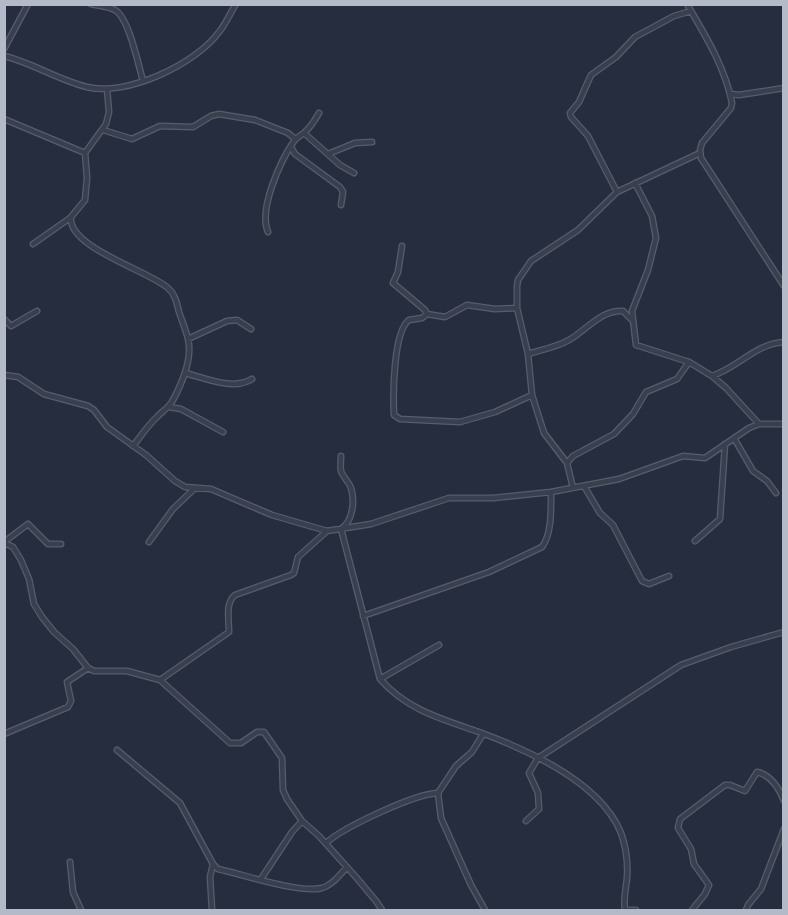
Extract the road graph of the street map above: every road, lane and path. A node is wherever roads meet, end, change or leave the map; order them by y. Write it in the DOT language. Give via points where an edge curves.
graph roads {
  1 [pos="28,4"];
  2 [pos="91,4"];
  3 [pos="236,4"];
  4 [pos="687,4"];
  5 [pos="691,11"];
  6 [pos="4,48"];
  7 [pos="4,56"];
  8 [pos="143,81"];
  9 [pos="783,88"];
  10 [pos="107,89"];
  11 [pos="731,94"];
  12 [pos="319,113"];
  13 [pos="4,119"];
  14 [pos="103,130"];
  15 [pos="304,133"];
  16 [pos="295,139"];
  17 [pos="372,142"];
  18 [pos="291,147"];
  19 [pos="85,153"];
  20 [pos="700,153"];
  21 [pos="328,154"];
  22 [pos="354,173"];
  23 [pos="635,183"];
  24 [pos="617,192"];
  25 [pos="341,205"];
  26 [pos="71,217"];
  27 [pos="268,232"];
  28 [pos="33,244"];
  29 [pos="402,246"];
  30 [pos="783,286"];
  31 [pos="517,308"];
  32 [pos="37,311"];
  33 [pos="427,314"];
  34 [pos="4,319"];
  35 [pos="634,321"];
  36 [pos="251,329"];
  37 [pos="188,339"];
  38 [pos="783,342"];
  39 [pos="528,354"];
  40 [pos="689,362"];
  41 [pos="185,373"];
  42 [pos="4,375"];
  43 [pos="712,376"];
  44 [pos="252,379"];
  45 [pos="532,394"];
  46 [pos="169,406"];
  47 [pos="759,424"];
  48 [pos="783,424"];
  49 [pos="223,432"];
  50 [pos="734,438"];
  51 [pos="725,444"];
  52 [pos="133,446"];
  53 [pos="341,456"];
  54 [pos="567,463"];
  55 [pos="584,486"];
  56 [pos="195,488"];
  57 [pos="573,488"];
  58 [pos="551,492"];
  59 [pos="776,493"];
  60 [pos="341,529"];
  61 [pos="327,531"];
  62 [pos="695,541"];
  63 [pos="149,542"];
  64 [pos="4,543"];
  65 [pos="61,544"];
  66 [pos="669,576"];
  67 [pos="363,616"];
  68 [pos="783,632"];
  69 [pos="439,645"];
  70 [pos="88,668"];
  71 [pos="380,679"];
  72 [pos="160,680"];
  73 [pos="4,734"];
  74 [pos="483,734"];
  75 [pos="117,750"];
  76 [pos="538,758"];
  77 [pos="438,793"];
  78 [pos="783,801"];
  79 [pos="302,821"];
  80 [pos="526,821"];
  81 [pos="783,829"];
  82 [pos="326,843"];
  83 [pos="70,862"];
  84 [pos="213,864"];
  85 [pos="347,867"];
  86 [pos="261,879"];
  87 [pos="81,910"];
  88 [pos="212,910"];
  89 [pos="381,910"];
  90 [pos="485,910"];
  91 [pos="625,910"];
  92 [pos="636,910"];
  93 [pos="692,910"];
  94 [pos="746,910"];
  1 -- 6 [label="street"];
  2 -- 8 [label="street" via="108,7 121,15"];
  3 -- 8 [label="street" via="219,33 202,49 178,66"];
  4 -- 5 [label="street"];
  5 -- 11 [label="street"];
  5 -- 24 [label="street" via="635,37 591,75 570,113 588,136"];
  7 -- 10 [label="street" via="85,87"];
  8 -- 10 [label="street"];
  9 -- 11 [label="street"];
  10 -- 14 [label="street" via="109,112"];
  11 -- 20 [label="street" via="731,108 704,140"];
  12 -- 15 [label="street"];
  13 -- 19 [label="street"];
  14 -- 16 [label="street" via="132,139 160,126 193,127 219,114 255,120"];
  14 -- 19 [label="street"];
  15 -- 16 [label="street"];
  15 -- 21 [label="street"];
  16 -- 18 [label="street"];
  17 -- 21 [label="street" via="354,143"];
  18 -- 25 [label="street" via="340,187"];
  18 -- 27 [label="street" via="272,186 265,215"];
  19 -- 26 [label="street" via="87,194"];
  20 -- 23 [label="street"];
  20 -- 30 [label="street"];
  21 -- 22 [label="street"];
  23 -- 24 [label="street"];
  23 -- 35 [label="street" via="652,216 656,238 632,311"];
  24 -- 31 [label="street" via="578,230 531,261 517,286"];
  26 -- 28 [label="street"];
  26 -- 37 [label="street" via="71,226 83,241 174,294"];
  29 -- 33 [label="street" via="393,283"];
  31 -- 33 [label="street" via="467,305 445,317"];
  31 -- 39 [label="street"];
  32 -- 34 [label="street" via="11,326"];
  33 -- 45 [label="street" via="409,320 402,329 396,358 396,417 460,422 495,412"];
  35 -- 39 [label="street" via="623,311 609,313 567,342"];
  35 -- 40 [label="street" via="636,345"];
  36 -- 37 [label="street" via="237,320 227,321"];
  37 -- 41 [label="street"];
  38 -- 43 [label="street" via="765,345"];
  39 -- 45 [label="street"];
  40 -- 43 [label="street"];
  40 -- 54 [label="street" via="677,379 646,392 614,434"];
  41 -- 44 [label="street" via="238,385"];
  41 -- 46 [label="street"];
  42 -- 52 [label="street" via="18,377 44,394 88,406 107,427"];
  43 -- 47 [label="street"];
  45 -- 54 [label="street" via="544,433"];
  46 -- 49 [label="street"];
  46 -- 52 [label="street"];
  47 -- 48 [label="street"];
  47 -- 50 [label="street"];
  50 -- 51 [label="street"];
  50 -- 59 [label="street" via="753,471"];
  51 -- 55 [label="street" via="705,458 684,456 619,479"];
  51 -- 62 [label="street" via="720,519"];
  52 -- 56 [label="street" via="175,482"];
  53 -- 60 [label="street" via="342,474 353,499 349,520"];
  54 -- 57 [label="street"];
  55 -- 57 [label="street"];
  55 -- 66 [label="street" via="600,513 613,525 642,582 650,584"];
  56 -- 61 [label="street" via="211,489 272,515"];
  56 -- 63 [label="street" via="173,509"];
  57 -- 58 [label="street"];
  58 -- 60 [label="street" via="449,498 371,524"];
  58 -- 67 [label="street" via="542,547 489,572"];
  60 -- 61 [label="street"];
  60 -- 67 [label="street"];
  61 -- 72 [label="street" via="298,557 294,573 231,598 227,635"];
  64 -- 65 [label="street" via="28,524 48,544"];
  64 -- 70 [label="street" via="13,547 21,560 34,604 42,617"];
  67 -- 71 [label="street"];
  68 -- 76 [label="street" via="681,665"];
  69 -- 71 [label="street"];
  70 -- 72 [label="street" via="127,671"];
  70 -- 73 [label="street" via="67,682 71,701 68,707"];
  71 -- 74 [label="street" via="396,697 417,710"];
  72 -- 79 [label="street" via="230,743 241,743 257,732 264,732 282,758 284,790"];
  74 -- 76 [label="street"];
  74 -- 77 [label="street"];
  75 -- 84 [label="street" via="180,803"];
  76 -- 80 [label="street" via="529,773 538,793 539,809"];
  76 -- 91 [label="street" via="580,784 610,812 622,834 626,853"];
  77 -- 82 [label="street" via="363,820"];
  77 -- 90 [label="street" via="441,818"];
  78 -- 93 [label="street" via="776,785 757,772 745,791 725,785 680,819 678,828 691,849 694,864 709,885"];
  79 -- 82 [label="street"];
  79 -- 86 [label="street"];
  81 -- 94 [label="street" via="761,889"];
  82 -- 85 [label="street"];
  83 -- 87 [label="street" via="73,892"];
  84 -- 86 [label="street" via="218,869"];
  84 -- 88 [label="street"];
  85 -- 86 [label="street" via="319,889"];
  85 -- 89 [label="street"];
  91 -- 92 [label="street"];
}
